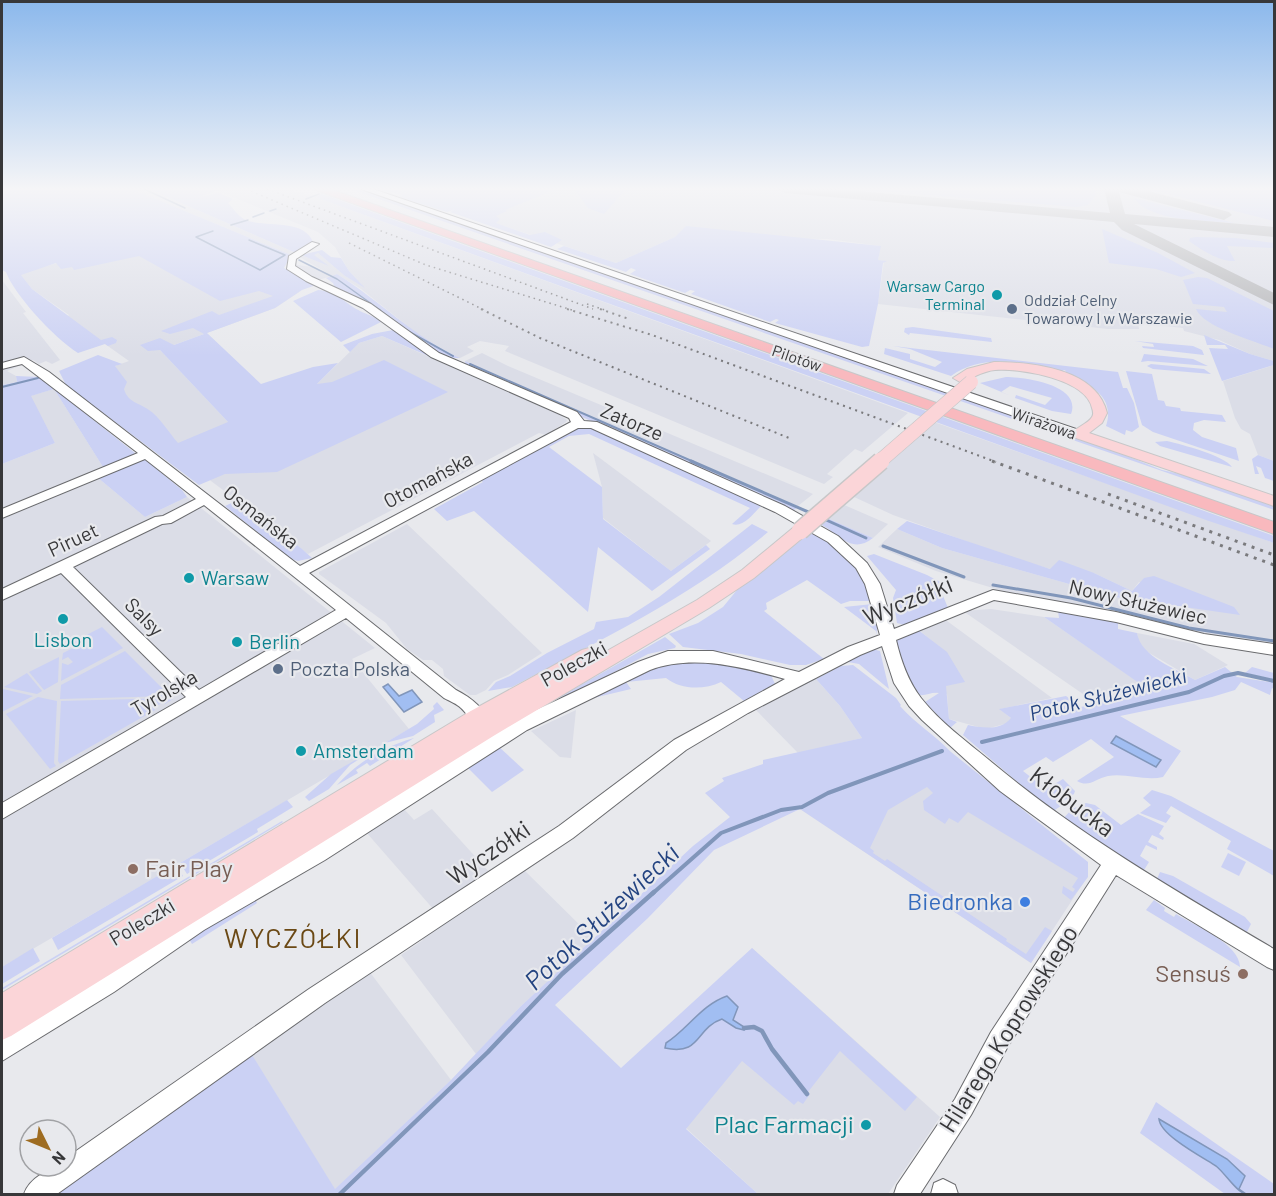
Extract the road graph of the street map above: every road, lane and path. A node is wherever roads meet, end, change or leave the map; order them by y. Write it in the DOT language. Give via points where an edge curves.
graph roads {
  1 [pos="314,245"];
  2 [pos="476,245"];
  3 [pos="498,245"];
  4 [pos="526,245"];
  5 [pos="2,366"];
  6 [pos="45,374"];
  7 [pos="576,424"];
  8 [pos="1081,432"];
  9 [pos="145,453"];
  10 [pos="1275,493"];
  11 [pos="202,501"];
  12 [pos="1275,501"];
  13 [pos="2,514"];
  14 [pos="1275,517"];
  15 [pos="1275,528"];
  16 [pos="63,566"];
  17 [pos="298,573"];
  18 [pos="993,594"];
  19 [pos="2,595"];
  20 [pos="347,611"];
  21 [pos="888,637"];
  22 [pos="1275,649"];
  23 [pos="798,680"];
  24 [pos="197,698"];
  25 [pos="482,723"];
  26 [pos="2,812"];
  27 [pos="1112,864"];
  28 [pos="1275,960"];
  29 [pos="2,1007"];
  30 [pos="2,1027"];
  31 [pos="2,1050"];
  32 [pos="36,1194"];
  33 [pos="906,1194"];
  1 -- 7 [label="street, Zatorze" via="292,258 290,267 367,306 435,355 573,415 578,419"];
  2 -- 15 [label="highway, Pilotów"];
  3 -- 14 [label="highway, Pilotów"];
  4 -- 8 [label="street, Wirażowa"];
  5 -- 6 [label="street"];
  5 -- 6 [label="street, Osmańska" via="24,360"];
  6 -- 9 [label="street, Osmańska"];
  7 -- 17 [label="street, Otomańska"];
  7 -- 21 [label="street, Zatorze" via="593,425 769,504 834,539 855,557 876,587"];
  8 -- 10 [label="main road, Wirażowa"];
  8 -- 12 [label="main road, Wirażowa"];
  8 -- 25 [label="main road, Poleczki, bridge" via="1098,420 1100,412 1089,393 1067,378 1011,366 980,369 794,529 696,595"];
  9 -- 11 [label="street, Osmańska"];
  9 -- 13 [label="street"];
  11 -- 16 [label="street, Piruet"];
  11 -- 17 [label="street, Osmańska"];
  16 -- 19 [label="street, Piruet"];
  16 -- 24 [label="street, Salsy"];
  17 -- 20 [label="street, Osmańska"];
  18 -- 21 [label="street, Wyczółki"];
  18 -- 22 [label="street, Nowy Służewiec" via="1116,617 1204,639"];
  20 -- 24 [label="street, Tyrolska"];
  20 -- 25 [label="street, Osmańska" via="450,694 460,709"];
  21 -- 23 [label="street, Wyczółki"];
  21 -- 27 [label="street, Kłobucka" via="901,682 932,720 1049,820"];
  23 -- 31 [label="street, Poleczki" via="789,674 713,657 668,657 549,709 318,854 197,923"];
  23 -- 32 [label="street, Wyczółki" via="680,745 566,831 308,1003"];
  24 -- 26 [label="street, Tyrolska"];
  25 -- 29 [label="main road, Poleczki"];
  25 -- 30 [label="main road, Poleczki" via="303,845"];
  27 -- 28 [label="street, Kłobucka"];
  27 -- 33 [label="street, Hilarego Koprowskiego"];
}
